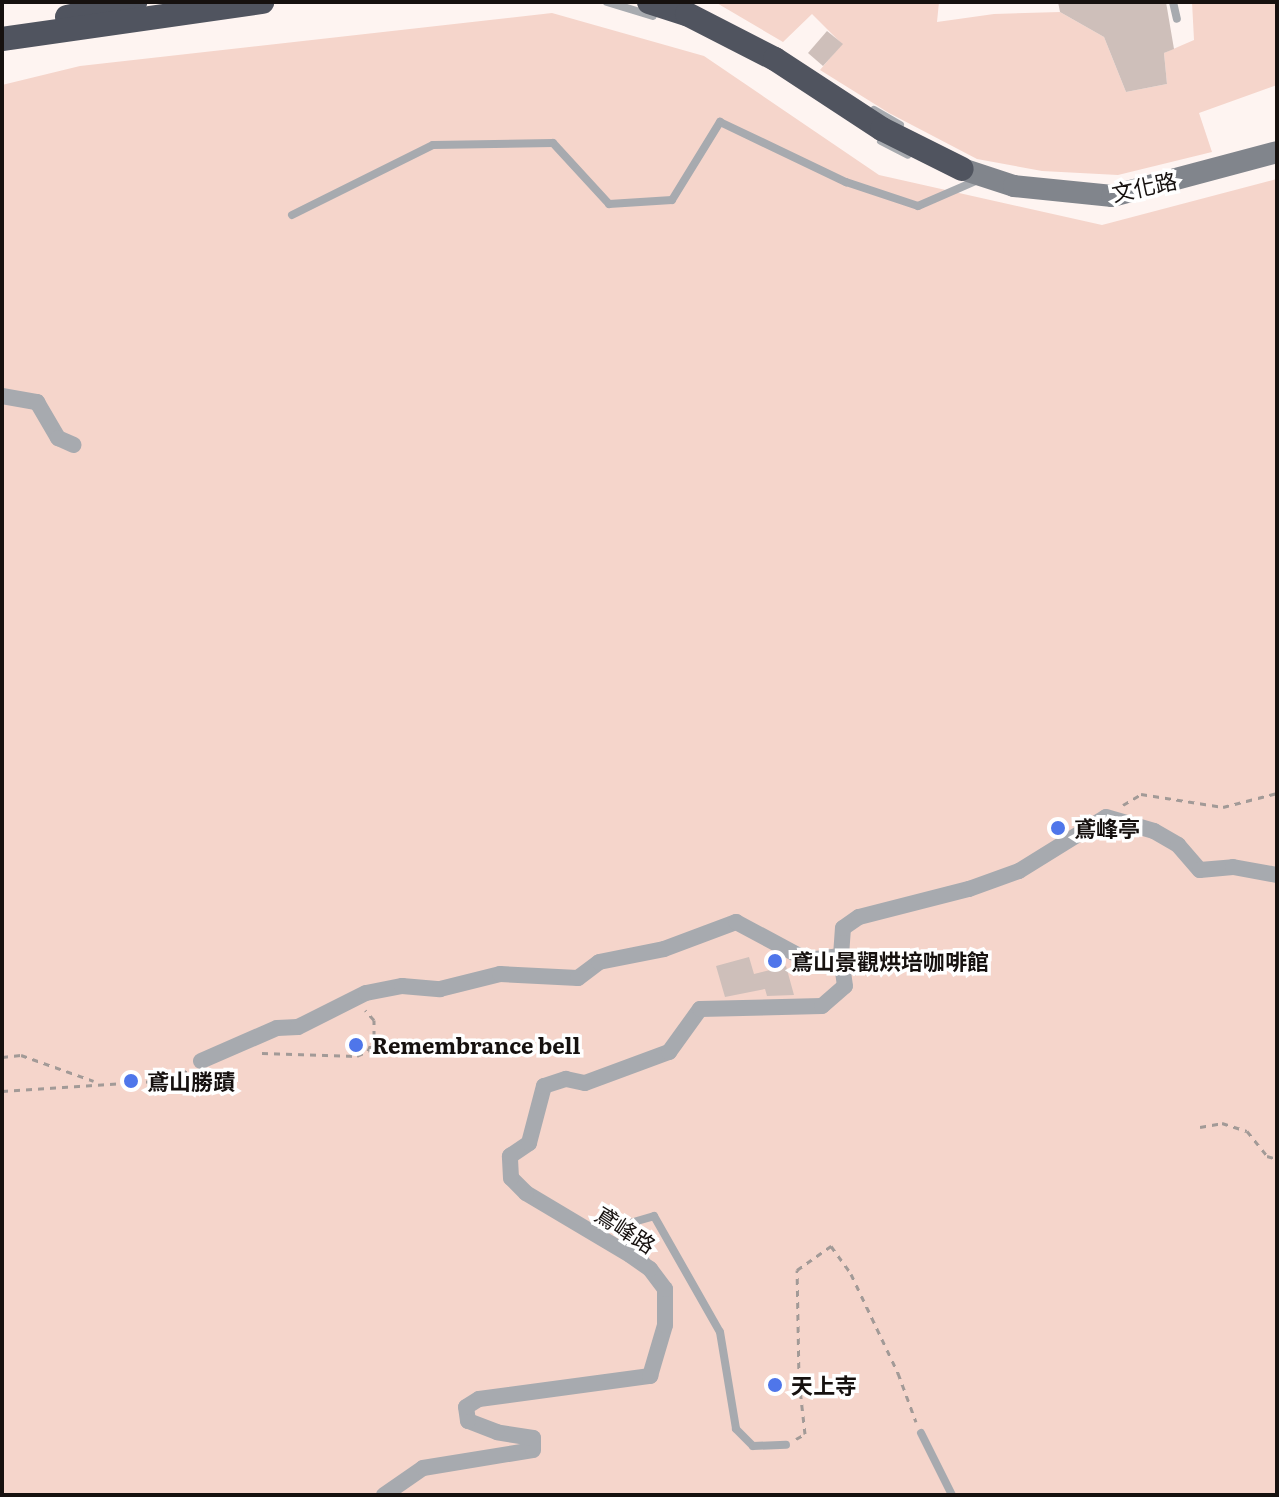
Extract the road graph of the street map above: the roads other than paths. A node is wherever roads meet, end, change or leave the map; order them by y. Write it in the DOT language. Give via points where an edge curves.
graph roads {
  1 [pos="135,2"];
  2 [pos="262,2"];
  3 [pos="607,2"];
  4 [pos="681,2"];
  5 [pos="1173,2"];
  6 [pos="657,10"];
  7 [pos="1177,19"];
  8 [pos="734,26"];
  9 [pos="2,31"];
  10 [pos="707,37"];
  11 [pos="2,39"];
  12 [pos="774,47"];
  13 [pos="1277,152"];
  14 [pos="915,159"];
  15 [pos="927,164"];
  16 [pos="974,174"];
  17 [pos="292,215"];
  18 [pos="2,396"];
  19 [pos="74,445"];
  20 [pos="1277,875"];
  21 [pos="841,956"];
  22 [pos="201,1061"];
  23 [pos="650,1269"];
  24 [pos="921,1433"];
  25 [pos="786,1445"];
  26 [pos="384,1495"];
  27 [pos="952,1495"];
  1 -- 9 [label="highway"];
  2 -- 11 [label="highway"];
  3 -- 6 [label="lane"];
  4 -- 8 [label="lane"];
  5 -- 7 [label="lane"];
  6 -- 16 [label="highway" via="687,14 775,59 882,129"];
  10 -- 14 [label="lane" via="776,71"];
  12 -- 16 [label="lane"];
  13 -- 16 [label="street, 文化路" via="1112,196 1046,192"];
  15 -- 16 [label="lane"];
  16 -- 17 [label="lane" via="918,206 846,182 720,122 672,200 609,204 553,143 433,145"];
  18 -- 19 [label="street" via="37,402 58,438"];
  20 -- 21 [label="street, 鳶峰路" via="1233,867 1200,870 1178,845 1154,831 1106,817 1019,871 859,917 843,928"];
  21 -- 22 [label="street" via="807,960 736,922 664,949 599,962 578,978 500,974 440,989 402,986 366,993 298,1027 277,1028"];
  21 -- 23 [label="street, 鳶峰路" via="845,986 822,1006 700,1009 669,1052 585,1083 566,1079 544,1086 529,1143 510,1156 511,1178 526,1193"];
  23 -- 25 [label="lane" via="630,1223 654,1216 720,1332 736,1429 753,1446"];
  23 -- 26 [label="street, 鳶峰路" via="665,1289 665,1325 650,1376 479,1399 466,1407 468,1421 533,1438 533,1450 423,1468"];
  24 -- 27 [label="lane"];
}
